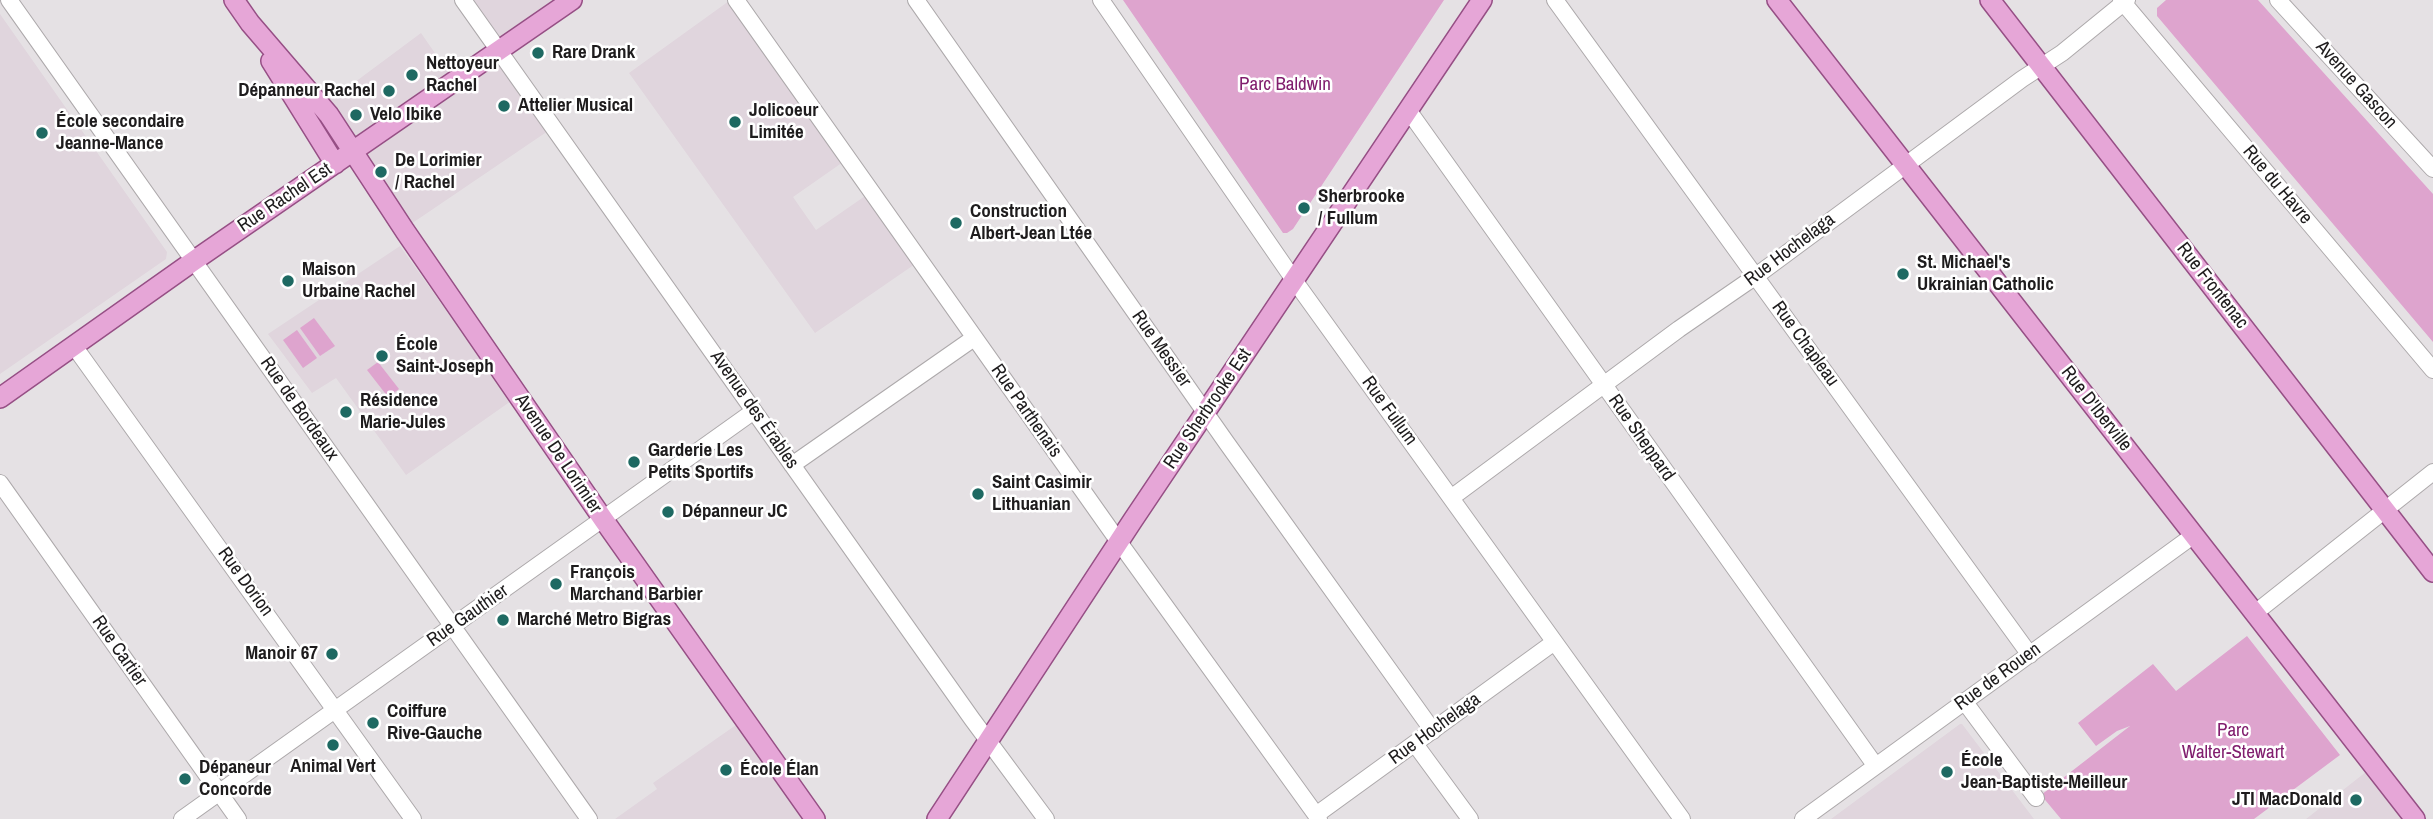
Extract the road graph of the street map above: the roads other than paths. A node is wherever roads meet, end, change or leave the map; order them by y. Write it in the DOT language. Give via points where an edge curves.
graph roads {
  1 [pos="9,0"];
  2 [pos="234,0"];
  3 [pos="463,0"];
  4 [pos="572,0"];
  5 [pos="736,0"];
  6 [pos="916,0"];
  7 [pos="1101,0"];
  8 [pos="1482,0"];
  9 [pos="1555,0"];
  10 [pos="1777,0"];
  11 [pos="1990,0"];
  12 [pos="2278,0"];
  13 [pos="2124,1"];
  14 [pos="250,23"];
  15 [pos="499,52"];
  16 [pos="2041,66"];
  17 [pos="1408,110"];
  18 [pos="354,152"];
  19 [pos="335,164"];
  20 [pos="1906,164"];
  21 [pos="2433,169"];
  22 [pos="195,260"];
  23 [pos="1756,276"];
  24 [pos="1294,280"];
  25 [pos="974,338"];
  26 [pos="74,346"];
  27 [pos="2433,370"];
  28 [pos="1604,386"];
  29 [pos="0,398"];
  30 [pos="754,411"];
  31 [pos="1206,413"];
  32 [pos="792,465"];
  33 [pos="2433,472"];
  34 [pos="0,483"];
  35 [pos="1451,498"];
  36 [pos="2385,509"];
  37 [pos="603,519"];
  38 [pos="2194,535"];
  39 [pos="1119,542"];
  40 [pos="2433,572"];
  41 [pos="2255,613"];
  42 [pos="453,626"];
  43 [pos="1553,643"];
  44 [pos="2029,655"];
  45 [pos="1964,701"];
  46 [pos="336,710"];
  47 [pos="1433,731"];
  48 [pos="989,740"];
  49 [pos="1415,744"];
  50 [pos="1875,765"];
  51 [pos="219,793"];
  52 [pos="2036,798"];
  53 [pos="1318,817"];
  54 [pos="182,819"];
  55 [pos="238,819"];
  56 [pos="413,819"];
  57 [pos="589,819"];
  58 [pos="815,819"];
  59 [pos="937,819"];
  60 [pos="1046,819"];
  61 [pos="1470,819"];
  62 [pos="1682,819"];
  63 [pos="1803,819"];
  64 [pos="2415,819"];
  1 -- 22 [label="street, Rue de Bordeaux"];
  2 -- 14 [label="main road, Avenue De Lorimier"];
  3 -- 15 [label="street, Avenue des Érables"];
  4 -- 15 [label="main road, Rue Rachel Est"];
  5 -- 25 [label="street, Rue Parthenais"];
  6 -- 31 [label="street, Rue Messier"];
  7 -- 24 [label="street, Rue Fullum"];
  8 -- 17 [label="main road, Rue Sherbrooke Est"];
  9 -- 23 [label="street, Rue Chapleau"];
  10 -- 20 [label="main road, Rue D'Iberville"];
  11 -- 16 [label="main road, Rue Frontenac"];
  12 -- 21 [label="street, Avenue Gascon"];
  13 -- 16 [label="street, Rue Hochelaga"];
  13 -- 27 [label="street, Rue du Havre"];
  14 -- 18 [label="main road, Avenue De Lorimier" via="329,115"];
  14 -- 19 [label="main road, Avenue De Lorimier"];
  15 -- 18 [label="main road, Rue Rachel Est"];
  15 -- 30 [label="street, Avenue des Érables"];
  16 -- 20 [label="street, Rue Hochelaga"];
  16 -- 36 [label="main road, Rue Frontenac"];
  17 -- 24 [label="main road, Rue Sherbrooke Est"];
  17 -- 28 [label="street, Rue Sheppard"];
  18 -- 19 [label="main road, Rue Rachel Est"];
  18 -- 37 [label="main road, Avenue De Lorimier"];
  19 -- 22 [label="main road, Rue Rachel Est"];
  20 -- 23 [label="street, Rue Hochelaga"];
  20 -- 38 [label="main road, Rue D'Iberville"];
  22 -- 26 [label="main road, Rue Rachel Est"];
  22 -- 42 [label="street, Rue de Bordeaux"];
  23 -- 28 [label="street, Rue Hochelaga"];
  23 -- 44 [label="street, Rue Chapleau"];
  24 -- 31 [label="main road, Rue Sherbrooke Est"];
  24 -- 35 [label="street, Rue Fullum"];
  25 -- 32 [label="street"];
  25 -- 39 [label="street, Rue Parthenais"];
  26 -- 29 [label="main road, Rue Rachel Est"];
  26 -- 46 [label="street, Rue Dorion"];
  28 -- 35 [label="street, Rue Hochelaga"];
  28 -- 50 [label="street, Rue Sheppard"];
  30 -- 32 [label="street, Avenue des Érables"];
  30 -- 37 [label="street, Rue Gauthier"];
  31 -- 39 [label="main road, Rue Sherbrooke Est"];
  31 -- 47 [label="street, Rue Messier"];
  32 -- 48 [label="street, Avenue des Érables"];
  33 -- 36 [label="street"];
  34 -- 51 [label="street, Rue Cartier"];
  35 -- 43 [label="street, Rue Fullum"];
  36 -- 40 [label="main road, Rue Frontenac"];
  36 -- 41 [label="street"];
  37 -- 42 [label="street, Rue Gauthier"];
  37 -- 58 [label="main road, Avenue De Lorimier"];
  38 -- 41 [label="main road, Rue D'Iberville"];
  38 -- 44 [label="street, Rue de Rouen"];
  39 -- 48 [label="main road, Rue Sherbrooke Est"];
  39 -- 53 [label="street, Rue Parthenais"];
  41 -- 64 [label="main road, Rue D'Iberville"];
  42 -- 46 [label="street, Rue Gauthier"];
  42 -- 57 [label="street, Rue de Bordeaux"];
  43 -- 47 [label="street, Rue Hochelaga"];
  43 -- 62 [label="street, Rue Fullum"];
  44 -- 45 [label="street, Rue de Rouen"];
  45 -- 50 [label="street, Rue de Rouen"];
  45 -- 52 [label="street"];
  46 -- 51 [label="street, Rue Gauthier"];
  46 -- 56 [label="street, Rue Dorion"];
  47 -- 49 [label="street, Rue Hochelaga"];
  48 -- 59 [label="main road, Rue Sherbrooke Est"];
  48 -- 60 [label="street, Avenue des Érables"];
  49 -- 53 [label="street, Rue Hochelaga"];
  49 -- 61 [label="street"];
  50 -- 63 [label="street, Rue de Rouen"];
  51 -- 54 [label="street, Rue Gauthier"];
  51 -- 55 [label="street, Rue Cartier"];
}
